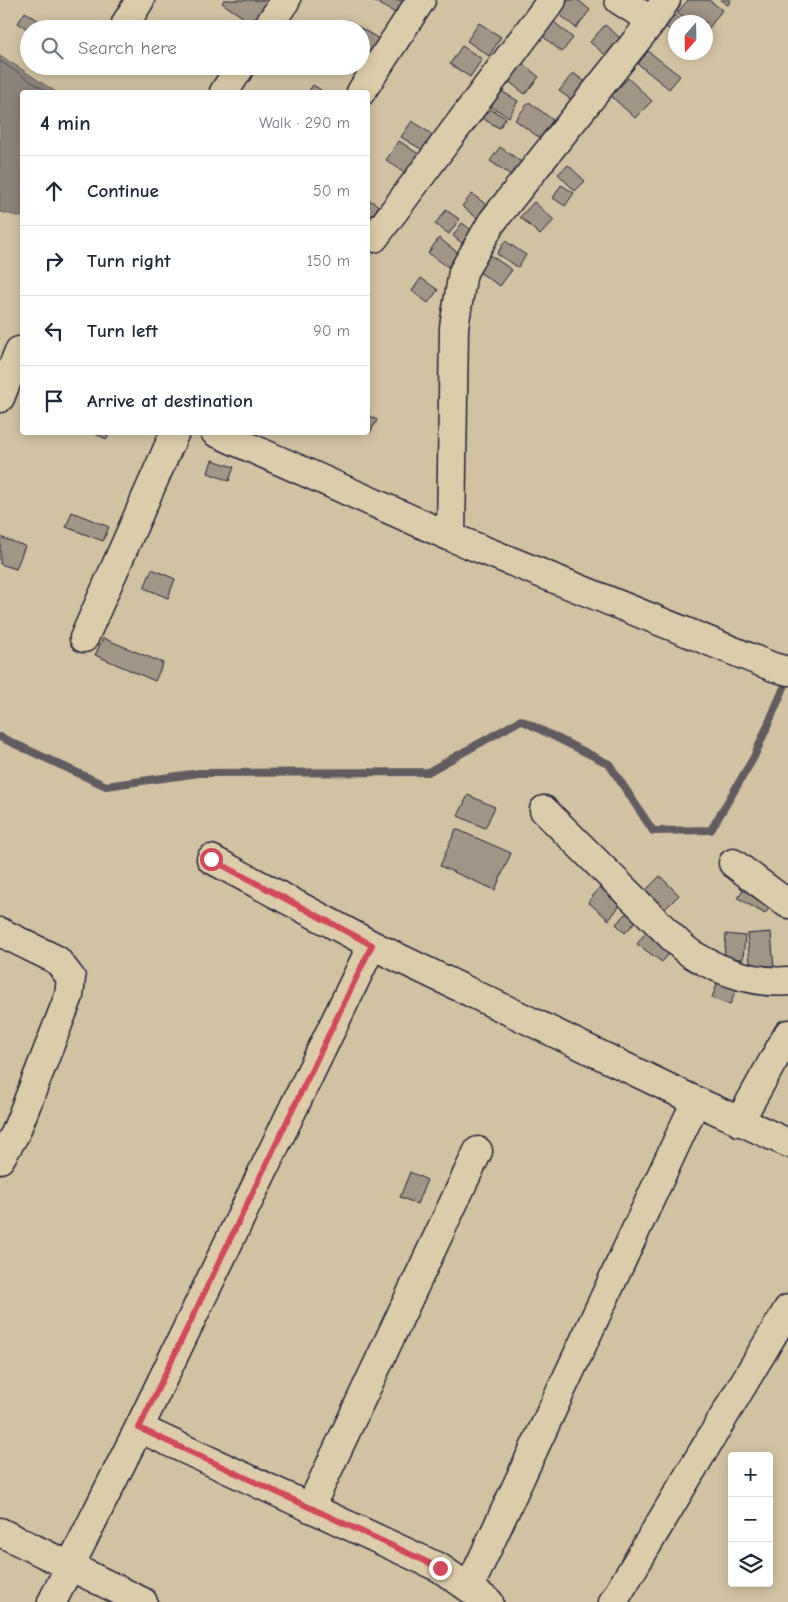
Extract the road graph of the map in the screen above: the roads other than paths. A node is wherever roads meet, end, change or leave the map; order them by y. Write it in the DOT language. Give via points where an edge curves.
graph roads {
  1 [pos="140,0"];
  2 [pos="286,0"];
  3 [pos="421,0"];
  4 [pos="552,0"];
  5 [pos="619,0"];
  6 [pos="659,11"];
  7 [pos="128,20"];
  8 [pos="272,20"];
  9 [pos="235,75"];
  10 [pos="225,90"];
  11 [pos="361,90"];
  12 [pos="374,238"];
  13 [pos="14,349"];
  14 [pos="0,398"];
  15 [pos="173,435"];
  16 [pos="222,435"];
  17 [pos="451,537"];
  18 [pos="84,638"];
  19 [pos="780,669"];
  20 [pos="544,810"];
  21 [pos="211,859"];
  22 [pos="733,863"];
  23 [pos="788,904"];
  24 [pos="0,932"];
  25 [pos="372,945"];
  26 [pos="788,981"];
  27 [pos="788,1034"];
  28 [pos="696,1101"];
  29 [pos="740,1122"];
  30 [pos="788,1144"];
  31 [pos="478,1150"];
  32 [pos="0,1159"];
  33 [pos="788,1309"];
  34 [pos="139,1428"];
  35 [pos="310,1508"];
  36 [pos="0,1532"];
  37 [pos="70,1566"];
  38 [pos="479,1595"];
  39 [pos="52,1602"];
  40 [pos="143,1602"];
  41 [pos="613,1602"];
  1 -- 7 [label="street"];
  2 -- 8 [label="street"];
  3 -- 11 [label="street"];
  4 -- 12 [label="street"];
  5 -- 6 [label="street"];
  6 -- 17 [label="street" via="492,222 463,272 454,326"];
  9 -- 10 [label="street"];
  13 -- 14 [label="street"];
  15 -- 18 [label="street"];
  16 -- 17 [label="street"];
  17 -- 19 [label="street"];
  20 -- 26 [label="street" via="694,956 747,977"];
  21 -- 25 [label="street"];
  22 -- 23 [label="street"];
  24 -- 32 [label="street" via="57,960 71,978 69,996 14,1134"];
  25 -- 28 [label="street"];
  25 -- 34 [label="street"];
  27 -- 29 [label="street"];
  28 -- 29 [label="street"];
  28 -- 38 [label="street"];
  29 -- 30 [label="street"];
  31 -- 35 [label="street"];
  33 -- 41 [label="street"];
  34 -- 35 [label="street"];
  34 -- 37 [label="street"];
  35 -- 38 [label="street" via="440,1568"];
  36 -- 37 [label="street"];
  37 -- 39 [label="street"];
  37 -- 40 [label="street"];
}
